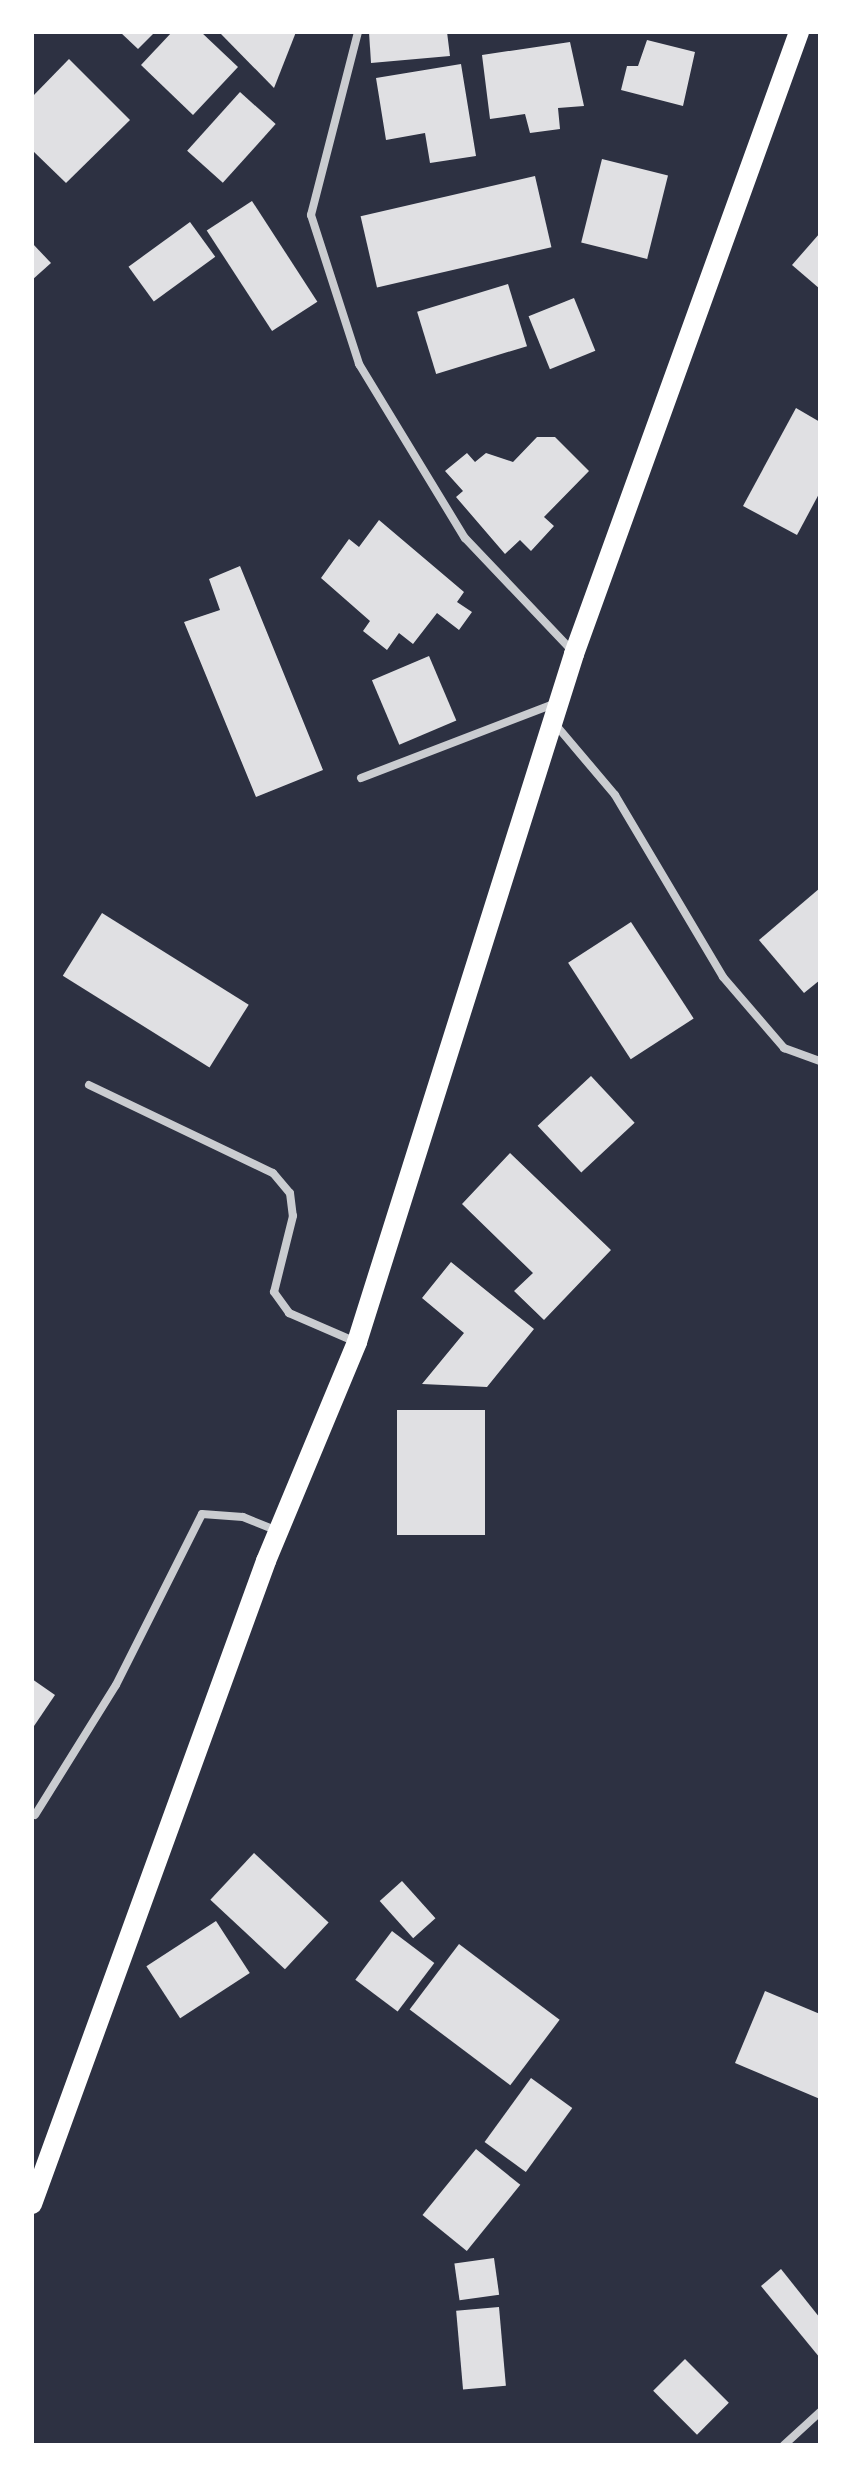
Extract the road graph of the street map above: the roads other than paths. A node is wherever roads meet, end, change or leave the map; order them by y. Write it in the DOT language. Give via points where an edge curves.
graph roads {
  1 [pos="358,32"];
  2 [pos="799,32"];
  3 [pos="574,654"];
  4 [pos="555,711"];
  5 [pos="361,778"];
  6 [pos="820,1061"];
  7 [pos="89,1085"];
  8 [pos="357,1342"];
  9 [pos="278,1531"];
  10 [pos="35,1815"];
  11 [pos="32,2204"];
  12 [pos="820,2412"];
  13 [pos="784,2445"];
  1 -- 3 [label="street" via="311,215 359,364 465,538"];
  2 -- 3 [label="main road"];
  3 -- 4 [label="main road"];
  4 -- 5 [label="street"];
  4 -- 6 [label="street" via="615,795 723,977 784,1048"];
  4 -- 8 [label="main road"];
  7 -- 8 [label="street" via="273,1173 290,1193 293,1216 274,1292 289,1313"];
  8 -- 9 [label="main road"];
  9 -- 10 [label="street" via="243,1517 202,1514 116,1685"];
  9 -- 11 [label="main road"];
  12 -- 13 [label="street"];
}
